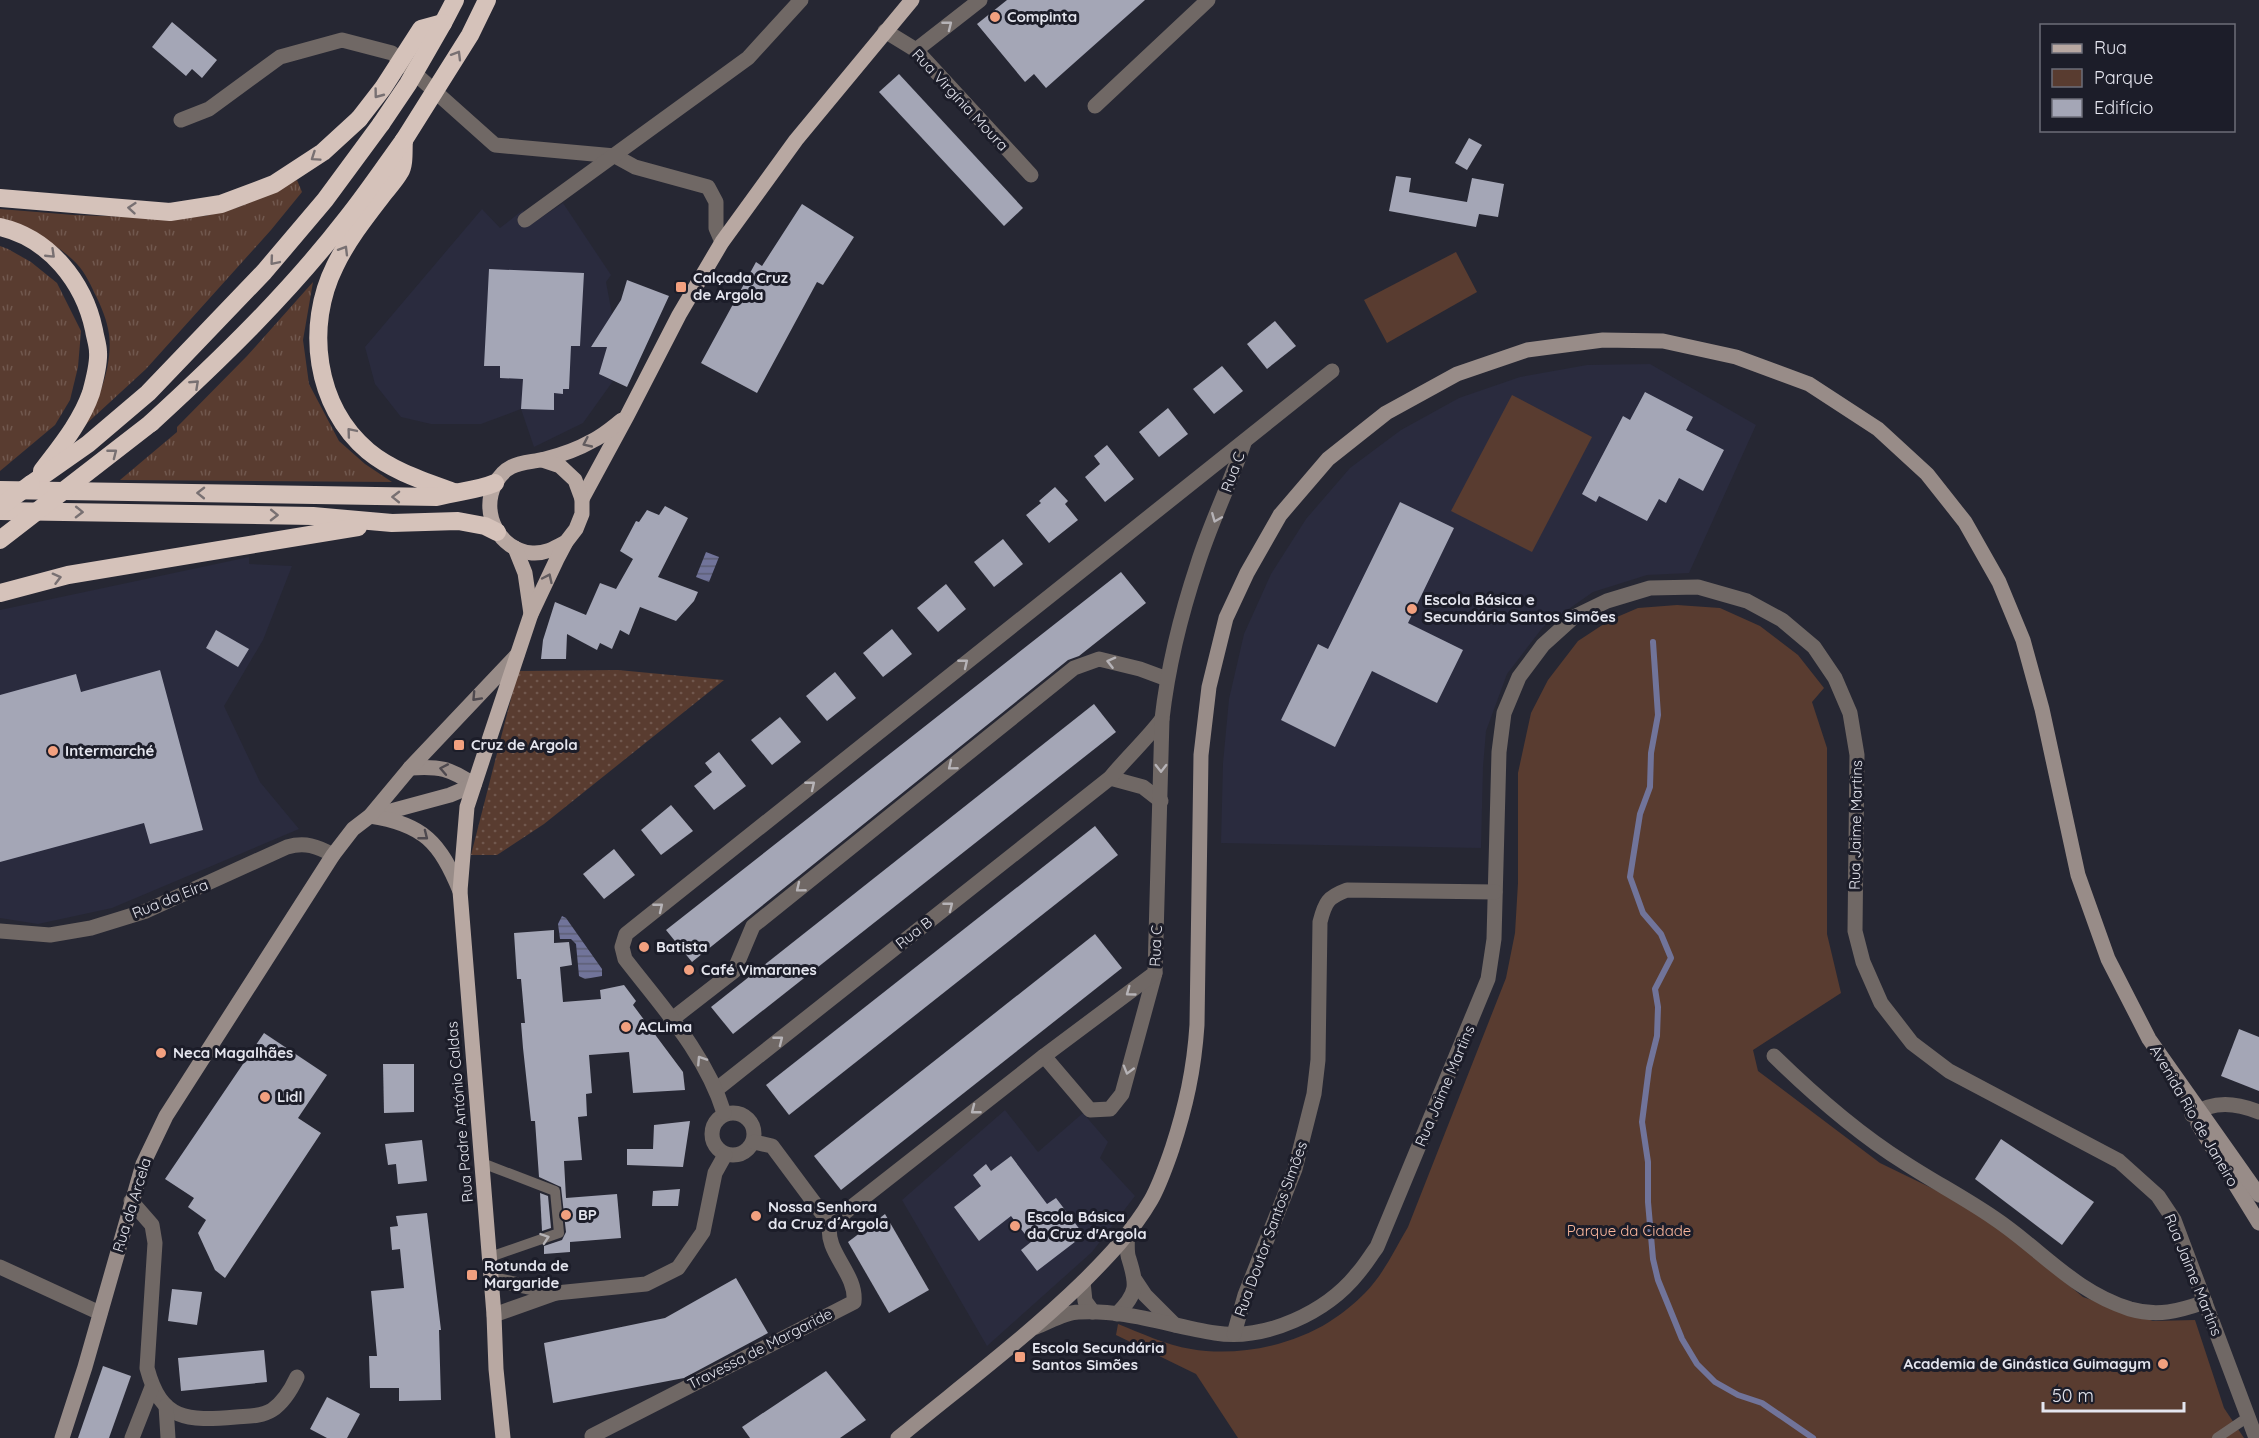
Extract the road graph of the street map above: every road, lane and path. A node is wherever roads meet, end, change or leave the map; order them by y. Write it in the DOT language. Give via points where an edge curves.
graph roads {
  1 [pos="455,0"];
  2 [pos="487,0"];
  3 [pos="801,0"];
  4 [pos="912,0"];
  5 [pos="980,0"];
  6 [pos="1208,0"];
  7 [pos="443,23"];
  8 [pos="885,31"];
  9 [pos="916,50"];
  10 [pos="1095,106"];
  11 [pos="181,120"];
  12 [pos="404,140"];
  13 [pos="615,156"];
  14 [pos="1031,175"];
  15 [pos="0,198"];
  16 [pos="525,220"];
  17 [pos="0,227"];
  18 [pos="722,242"];
  19 [pos="1332,371"];
  20 [pos="627,416"];
  21 [pos="1244,443"];
  22 [pos="542,460"];
  23 [pos="495,483"];
  24 [pos="31,484"];
  25 [pos="0,490"];
  26 [pos="454,492"];
  27 [pos="582,499"];
  28 [pos="0,507"];
  29 [pos="0,512"];
  30 [pos="392,523"];
  31 [pos="497,532"];
  32 [pos="0,540"];
  33 [pos="566,542"];
  34 [pos="515,548"];
  35 [pos="0,593"];
  36 [pos="531,614"];
  37 [pos="517,655"];
  38 [pos="1167,679"];
  39 [pos="1162,719"];
  40 [pos="410,768"];
  41 [pos="1110,778"];
  42 [pos="474,785"];
  43 [pos="1161,801"];
  44 [pos="370,816"];
  45 [pos="333,855"];
  46 [pos="460,891"];
  47 [pos="1495,892"];
  48 [pos="0,931"];
  49 [pos="1155,973"];
  50 [pos="671,1020"];
  51 [pos="1044,1056"];
  52 [pos="1774,1056"];
  53 [pos="717,1089"];
  54 [pos="2196,1112"];
  55 [pos="2259,1112"];
  56 [pos="724,1113"];
  57 [pos="754,1142"];
  58 [pos="725,1155"];
  59 [pos="482,1163"];
  60 [pos="2259,1195"];
  61 [pos="131,1201"];
  62 [pos="2259,1223"];
  63 [pos="830,1224"];
  64 [pos="1127,1235"];
  65 [pos="1111,1254"];
  66 [pos="490,1257"];
  67 [pos="1128,1257"];
  68 [pos="0,1267"];
  69 [pos="491,1279"];
  70 [pos="1135,1280"];
  71 [pos="1083,1281"];
  72 [pos="556,1293"];
  73 [pos="2205,1302"];
  74 [pos="100,1312"];
  75 [pos="1094,1312"];
  76 [pos="1117,1314"];
  77 [pos="494,1315"];
  78 [pos="1175,1325"];
  79 [pos="1036,1327"];
  80 [pos="1234,1334"];
  81 [pos="297,1377"];
  82 [pos="152,1388"];
  83 [pos="166,1406"];
  84 [pos="2248,1417"];
  85 [pos="592,1436"];
  86 [pos="62,1438"];
  87 [pos="132,1438"];
  88 [pos="168,1438"];
  89 [pos="503,1438"];
  90 [pos="898,1438"];
  91 [pos="2217,1438"];
  92 [pos="2256,1438"];
  1 -- 7 [label="highway"];
  12 -- 2 [label="highway, one-way, bridge" via="470,35"];
  3 -- 13 [label="street" via="748,58"];
  4 -- 8 [label="main road"];
  9 -- 5 [label="street, one-way"];
  6 -- 10 [label="street"];
  7 -- 15 [label="highway, one-way, bridge" via="421,28 358,119 323,152 274,184 221,204 170,212"];
  7 -- 24 [label="highway, one-way, bridge" via="381,124 325,200 264,272 148,393 88,444"];
  8 -- 9 [label="street, Rua Virgínia Moura"];
  8 -- 18 [label="main road" via="796,140"];
  9 -- 14 [label="street, Rua Virgínia Moura"];
  11 -- 13 [label="street" via="209,109 280,57 342,40 392,53 495,145"];
  26 -- 12 [label="highway, one-way" via="394,468 367,450 346,426 327,394 321,371 317,331 322,297 358,228 402,170"];
  32 -- 12 [label="highway, one-way, bridge" via="152,423 209,370 346,219"];
  13 -- 16 [label="street"];
  13 -- 18 [label="street" via="635,167 708,187 716,202 716,228"];
  17 -- 24 [label="highway, one-way" via="17,231 49,250 74,279 90,311 98,352 90,393 70,434"];
  18 -- 20 [label="main road"];
  19 -- 21 [label="street"];
  20 -- 22 [label="main road, one-way" via="594,440"];
  20 -- 27 [label="main road"];
  21 -- 38 [label="street, Rua C, one-way" via="1198,560"];
  50 -- 21 [label="street, one-way" via="625,959 622,947 626,934"];
  22 -- 23 [label="main road" via="524,461 507,469"];
  22 -- 27 [label="main road" via="560,466 575,480"];
  23 -- 26 [label="highway" via="481,490"];
  23 -- 31 [label="main road" via="489,508"];
  24 -- 28 [label="highway, bridge"];
  26 -- 25 [label="highway, one-way" via="437,497"];
  27 -- 33 [label="main road" via="582,514"];
  29 -- 30 [label="highway, one-way" via="313,516"];
  30 -- 31 [label="highway" via="458,521"];
  35 -- 30 [label="highway, one-way" via="68,575"];
  31 -- 34 [label="main road"];
  33 -- 34 [label="main road" via="541,552"];
  36 -- 33 [label="main road, Rua Padre António Caldas, one-way"];
  34 -- 36 [label="main road" via="525,573"];
  36 -- 37 [label="main road, Rua Padre António Caldas"];
  37 -- 40 [label="street, Rua da Arcela, one-way"];
  37 -- 42 [label="main road, Rua Padre António Caldas"];
  38 -- 39 [label="street, Rua C"];
  38 -- 50 [label="street, one-way" via="1100,659 1074,668 753,926 734,971"];
  39 -- 41 [label="street, Rua B"];
  39 -- 43 [label="street, Rua C, one-way"];
  42 -- 40 [label="street, one-way" via="455,771"];
  40 -- 44 [label="street, Rua da Arcela"];
  41 -- 43 [label="street" via="1143,787"];
  53 -- 41 [label="street, Rua B, one-way"];
  42 -- 44 [label="street"];
  42 -- 46 [label="main road, Rua Padre António Caldas" via="467,807"];
  43 -- 49 [label="street, Rua C"];
  44 -- 45 [label="street, Rua da Arcela" via="353,829"];
  44 -- 46 [label="street, one-way" via="392,819 417,830 436,845"];
  45 -- 48 [label="street, Rua da Eira" via="319,847 287,847 146,911 91,928 50,935"];
  45 -- 61 [label="street, Rua da Arcela" via="166,1116"];
  46 -- 59 [label="main road, Rua Padre António Caldas"];
  47 -- 73 [label="street, Rua Jaime Martins" via="1499,752 1504,713 1519,677 1543,645 1574,617 1650,588 1698,587 1747,601 1782,620 1814,647 1835,678 1850,713 1857,755 1854,931 1881,1003 1912,1043 1949,1071 2119,1161 2158,1196 2174,1220"];
  47 -- 80 [label="street, Rua Jaime Martins" via="1488,979 1377,1247 1358,1274 1324,1303 1273,1328"];
  47 -- 80 [label="street, Rua Doutor Santos Simões" via="1347,890 1331,896 1323,908 1318,1060 1308,1122 1295,1169 1245,1295"];
  49 -- 51 [label="street, Rua C, one-way"];
  49 -- 51 [label="street, one-way" via="1122,1094 1110,1109 1090,1110"];
  53 -- 50 [label="street, one-way" via="703,1062"];
  51 -- 63 [label="street, Rua C, one-way"];
  52 -- 73 [label="street" via="1858,1130 1996,1219 2100,1298 2132,1310 2170,1314"];
  53 -- 56 [label="street"];
  54 -- 55 [label="street" via="2238,1103"];
  54 -- 60 [label="street"];
  54 -- 62 [label="street, Avenida Rio de Janeiro"];
  54 -- 64 [label="street, Avenida Rio de Janeiro" via="2149,1039 2108,959 2078,875 2023,640 1999,582 1965,522 1927,474 1878,429 1809,384 1736,357 1663,341 1603,340 1527,350 1456,374 1386,413 1328,459 1280,515 1247,573 1230,609 1209,687 1200,755 1194,1067 1166,1166 1152,1199"];
  56 -- 57 [label="street" via="741,1113 754,1125"];
  56 -- 58 [label="street" via="712,1126 713,1143"];
  57 -- 58 [label="street" via="742,1155"];
  57 -- 63 [label="street" via="772,1146"];
  58 -- 72 [label="street" via="715,1173 703,1232 678,1268 646,1284"];
  59 -- 66 [label="main road, Rua Padre António Caldas"];
  66 -- 59 [label="lane, one-way" via="559,1233 555,1191"];
  61 -- 74 [label="street, Rua da Arcela"];
  61 -- 82 [label="street" via="152,1225 155,1243 147,1368"];
  63 -- 85 [label="street, Travessa de Margaride" via="827,1236 855,1291 854,1302"];
  64 -- 65 [label="street, Avenida Rio de Janeiro"];
  64 -- 67 [label="street"];
  65 -- 67 [label="street"];
  65 -- 71 [label="street"];
  66 -- 69 [label="main road, Rua Padre António Caldas"];
  67 -- 70 [label="street"];
  68 -- 74 [label="street"];
  69 -- 72 [label="street"];
  69 -- 77 [label="main road, Rua Padre António Caldas"];
  70 -- 76 [label="street" via="1134,1296"];
  70 -- 78 [label="street"];
  71 -- 75 [label="street" via="1085,1301"];
  71 -- 79 [label="street"];
  72 -- 77 [label="street"];
  73 -- 84 [label="street, Rua Jaime Martins"];
  74 -- 86 [label="street, Rua da Arcela"];
  75 -- 76 [label="street"];
  75 -- 79 [label="street" via="1077,1311"];
  76 -- 78 [label="street, Rua Jaime Martins"];
  77 -- 89 [label="main road, Rua Padre António Caldas"];
  78 -- 80 [label="street, Rua Jaime Martins"];
  79 -- 90 [label="street"];
  81 -- 83 [label="street" via="288,1396 271,1411 258,1415 185,1418"];
  82 -- 83 [label="street"];
  82 -- 87 [label="street"];
  83 -- 88 [label="street"];
  84 -- 91 [label="lane"];
  84 -- 92 [label="street, Rua Jaime Martins"];
}
